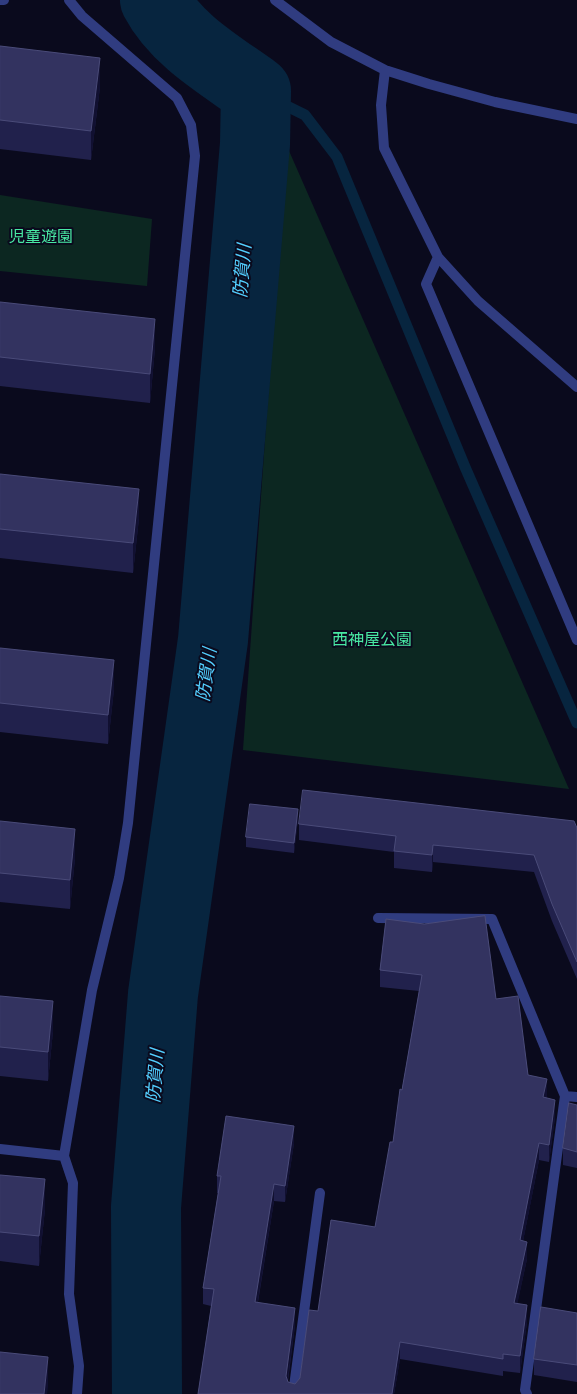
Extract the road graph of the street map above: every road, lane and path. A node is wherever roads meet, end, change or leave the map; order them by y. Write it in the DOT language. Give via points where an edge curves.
graph roads {
  1 [pos="69,0"];
  2 [pos="275,0"];
  3 [pos="385,70"];
  4 [pos="577,119"];
  5 [pos="438,257"];
  6 [pos="577,387"];
  7 [pos="577,640"];
  8 [pos="378,918"];
  9 [pos="565,1096"];
  10 [pos="577,1097"];
  11 [pos="0,1149"];
  12 [pos="64,1156"];
  13 [pos="320,1193"];
  14 [pos="77,1394"];
  15 [pos="293,1394"];
  16 [pos="527,1394"];
  1 -- 12 [label="street" via="82,16 177,98 191,125 195,156 128,823 120,878 92,990"];
  2 -- 3 [label="street" via="331,42"];
  3 -- 4 [label="street" via="495,102"];
  3 -- 5 [label="street" via="381,105 384,148"];
  5 -- 6 [label="street" via="478,301"];
  5 -- 7 [label="street" via="426,284"];
  8 -- 9 [label="street" via="492,919"];
  9 -- 10 [label="street"];
  9 -- 16 [label="street"];
  11 -- 12 [label="street"];
  12 -- 14 [label="street" via="73,1183 70,1294 79,1366"];
  13 -- 15 [label="street"];
}
